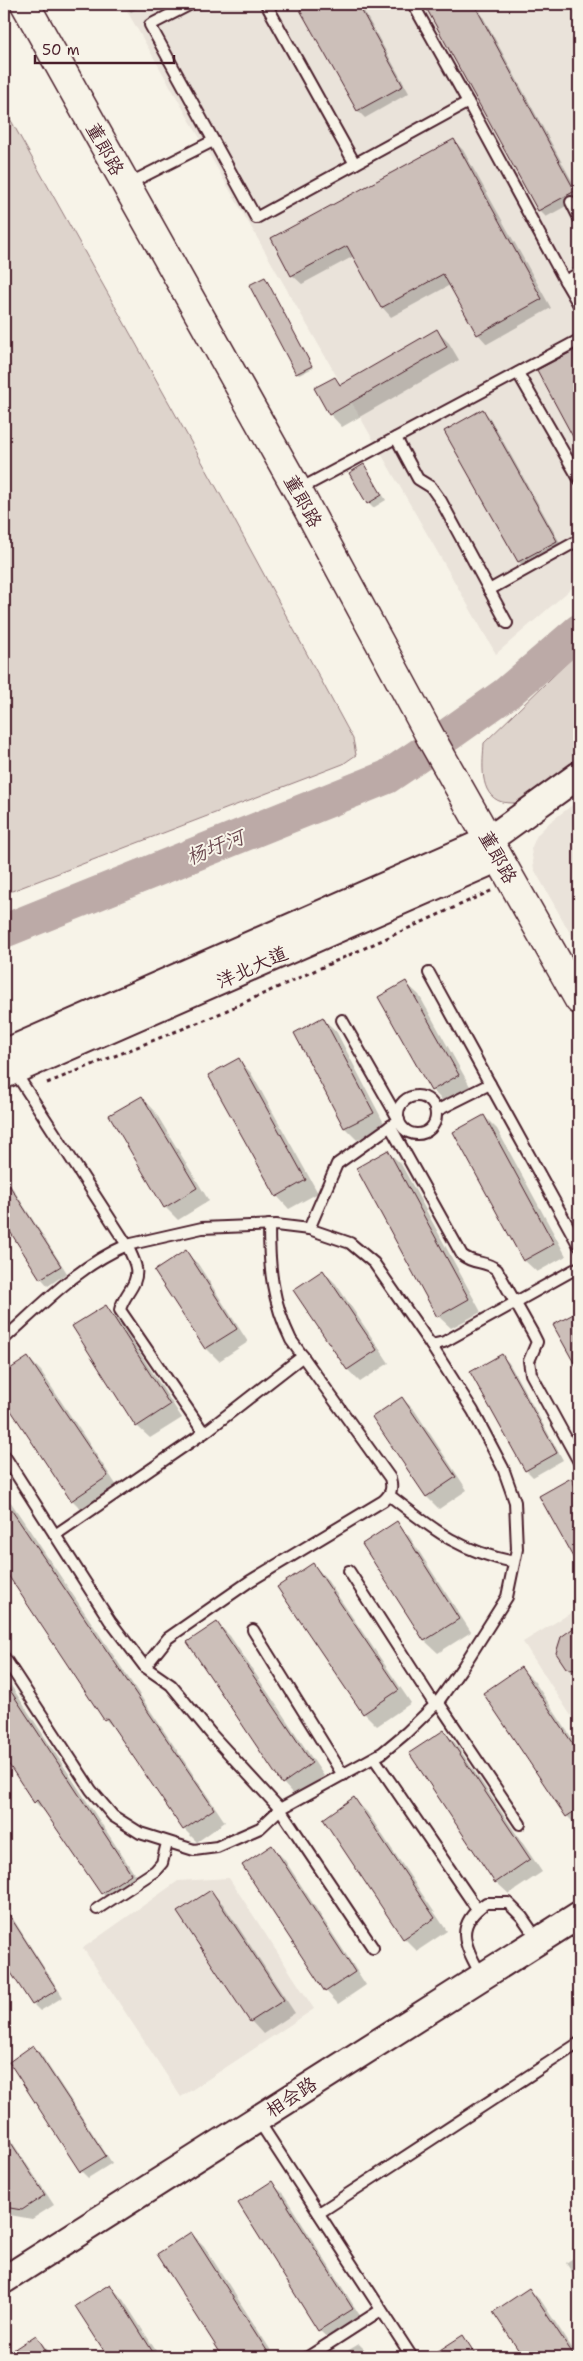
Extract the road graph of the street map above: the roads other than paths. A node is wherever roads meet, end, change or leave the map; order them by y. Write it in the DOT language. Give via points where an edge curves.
graph roads {
  1 [pos="25,4"];
  2 [pos="191,4"];
  3 [pos="266,4"];
  4 [pos="413,4"];
  5 [pos="468,102"];
  6 [pos="213,140"];
  7 [pos="355,164"];
  8 [pos="125,186"];
  9 [pos="571,202"];
  10 [pos="579,218"];
  11 [pos="579,273"];
  12 [pos="566,281"];
  13 [pos="579,305"];
  14 [pos="579,340"];
  15 [pos="518,373"];
  16 [pos="396,438"];
  17 [pos="579,480"];
  18 [pos="298,490"];
  19 [pos="579,540"];
  20 [pos="489,590"];
  21 [pos="507,623"];
  22 [pos="579,776"];
  23 [pos="494,849"];
  24 [pos="428,973"];
  25 [pos="579,1000"];
  26 [pos="342,1020"];
  27 [pos="10,1069"];
  28 [pos="490,1084"];
  29 [pos="436,1111"];
  30 [pos="399,1120"];
  31 [pos="390,1126"];
  32 [pos="269,1225"];
  33 [pos="310,1229"];
  34 [pos="127,1245"];
  35 [pos="579,1246"];
  36 [pos="579,1267"];
  37 [pos="515,1302"];
  38 [pos="4,1339"];
  39 [pos="431,1345"];
  40 [pos="302,1356"];
  41 [pos="204,1433"];
  42 [pos="4,1455"];
  43 [pos="579,1462"];
  44 [pos="390,1495"];
  45 [pos="55,1535"];
  46 [pos="514,1562"];
  47 [pos="349,1571"];
  48 [pos="253,1630"];
  49 [pos="4,1657"];
  50 [pos="145,1667"];
  51 [pos="436,1703"];
  52 [pos="374,1758"];
  53 [pos="343,1775"];
  54 [pos="280,1810"];
  55 [pos="520,1824"];
  56 [pos="167,1843"];
  57 [pos="97,1909"];
  58 [pos="477,1909"];
  59 [pos="579,1915"];
  60 [pos="538,1941"];
  61 [pos="373,1948"];
  62 [pos="481,1976"];
  63 [pos="579,2043"];
  64 [pos="258,2119"];
  65 [pos="319,2213"];
  66 [pos="4,2280"];
  67 [pos="381,2310"];
  68 [pos="308,2357"];
  69 [pos="412,2357"];
  1 -- 8 [label="main road, 董郎路"];
  2 -- 6 [label="lane" via="150,26"];
  3 -- 7 [label="lane"];
  4 -- 5 [label="lane"];
  5 -- 7 [label="lane"];
  5 -- 12 [label="lane"];
  6 -- 7 [label="lane" via="256,218"];
  6 -- 8 [label="lane"];
  8 -- 18 [label="main road, 董郎路"];
  9 -- 10 [label="lane"];
  11 -- 12 [label="lane"];
  12 -- 13 [label="lane"];
  14 -- 15 [label="lane"];
  15 -- 16 [label="lane"];
  15 -- 17 [label="lane"];
  16 -- 18 [label="lane"];
  16 -- 20 [label="lane" via="418,478 431,487 441,501"];
  18 -- 23 [label="main road, 董郎路"];
  19 -- 20 [label="lane"];
  20 -- 21 [label="lane"];
  22 -- 23 [label="street, 洋北大道"];
  23 -- 25 [label="main road, 董郎路"];
  23 -- 27 [label="street, 洋北大道"];
  24 -- 28 [label="lane"];
  26 -- 30 [label="lane"];
  27 -- 34 [label="lane"];
  28 -- 29 [label="lane"];
  28 -- 35 [label="lane"];
  29 -- 30 [label="lane" via="433,1126 423,1133 406,1130"];
  29 -- 30 [label="lane" via="427,1098 415,1096 403,1102"];
  30 -- 31 [label="lane"];
  31 -- 33 [label="lane" via="336,1164"];
  31 -- 37 [label="lane" via="462,1255 470,1262 491,1264"];
  32 -- 33 [label="lane"];
  32 -- 34 [label="lane" via="202,1228"];
  32 -- 40 [label="lane" via="273,1294 282,1322"];
  33 -- 39 [label="lane" via="350,1243 374,1263"];
  34 -- 38 [label="lane" via="73,1277"];
  34 -- 41 [label="lane" via="136,1268 135,1282 120,1310"];
  36 -- 37 [label="lane"];
  37 -- 39 [label="lane" via="444,1342"];
  37 -- 43 [label="lane" via="537,1342 530,1361 531,1374"];
  39 -- 46 [label="lane" via="473,1411 503,1468 516,1502 517,1549"];
  40 -- 41 [label="lane"];
  40 -- 44 [label="lane" via="390,1478"];
  41 -- 45 [label="lane"];
  42 -- 45 [label="lane"];
  44 -- 46 [label="lane" via="460,1546 484,1556"];
  44 -- 50 [label="lane" via="257,1576 168,1638"];
  45 -- 50 [label="lane" via="110,1621"];
  46 -- 51 [label="lane" via="507,1596"];
  47 -- 51 [label="lane"];
  48 -- 53 [label="lane"];
  49 -- 56 [label="lane" via="91,1790 113,1816 140,1833"];
  50 -- 54 [label="lane" via="171,1686"];
  51 -- 52 [label="lane" via="406,1733"];
  51 -- 55 [label="lane"];
  52 -- 53 [label="lane"];
  52 -- 58 [label="lane"];
  53 -- 54 [label="lane"];
  54 -- 56 [label="lane" via="260,1828 217,1847 194,1850"];
  54 -- 61 [label="lane"];
  56 -- 57 [label="lane" via="162,1863 155,1871"];
  58 -- 60 [label="lane" via="486,1903 508,1903"];
  58 -- 62 [label="lane" via="464,1927 466,1947"];
  59 -- 60 [label="street, 相会路"];
  60 -- 62 [label="street, 相会路"];
  62 -- 64 [label="street, 相会路"];
  63 -- 65 [label="lane"];
  64 -- 65 [label="lane"];
  64 -- 66 [label="street, 相会路"];
  65 -- 67 [label="lane"];
  67 -- 68 [label="lane"];
  67 -- 69 [label="lane"];
}
